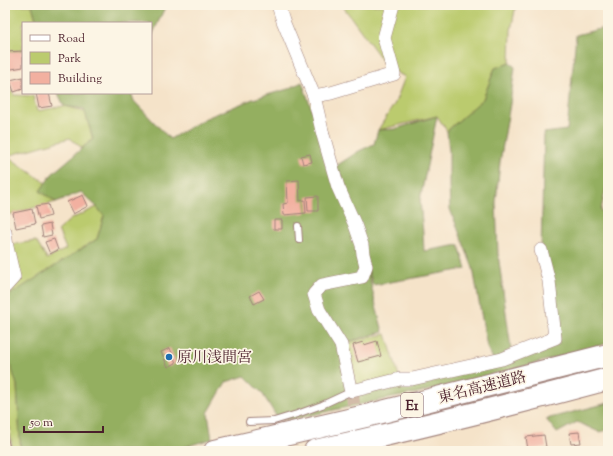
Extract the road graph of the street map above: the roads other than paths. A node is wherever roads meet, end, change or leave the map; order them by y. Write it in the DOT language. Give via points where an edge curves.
graph roads {
  1 [pos="278,5"];
  2 [pos="393,5"];
  3 [pos="314,96"];
  4 [pos="298,226"];
  5 [pos="5,232"];
  6 [pos="299,240"];
  7 [pos="541,250"];
  8 [pos="5,287"];
  9 [pos="608,355"];
  10 [pos="608,379"];
  11 [pos="352,391"];
  12 [pos="249,422"];
  13 [pos="215,451"];
  14 [pos="315,451"];
  1 -- 3 [label="street"];
  2 -- 3 [label="street" via="384,38 394,74"];
  3 -- 11 [label="street" via="329,158 360,239 366,266 362,277 322,284 314,294 319,310 340,345"];
  4 -- 6 [label="lane"];
  5 -- 8 [label="street" via="14,277"];
  7 -- 11 [label="street" via="549,281 555,338 502,359"];
  9 -- 13 [label="highway, 東名高速道路 / E1"];
  10 -- 14 [label="highway, 東名高速道路 / E1"];
  11 -- 12 [label="lane" via="322,405 274,421"];
}
